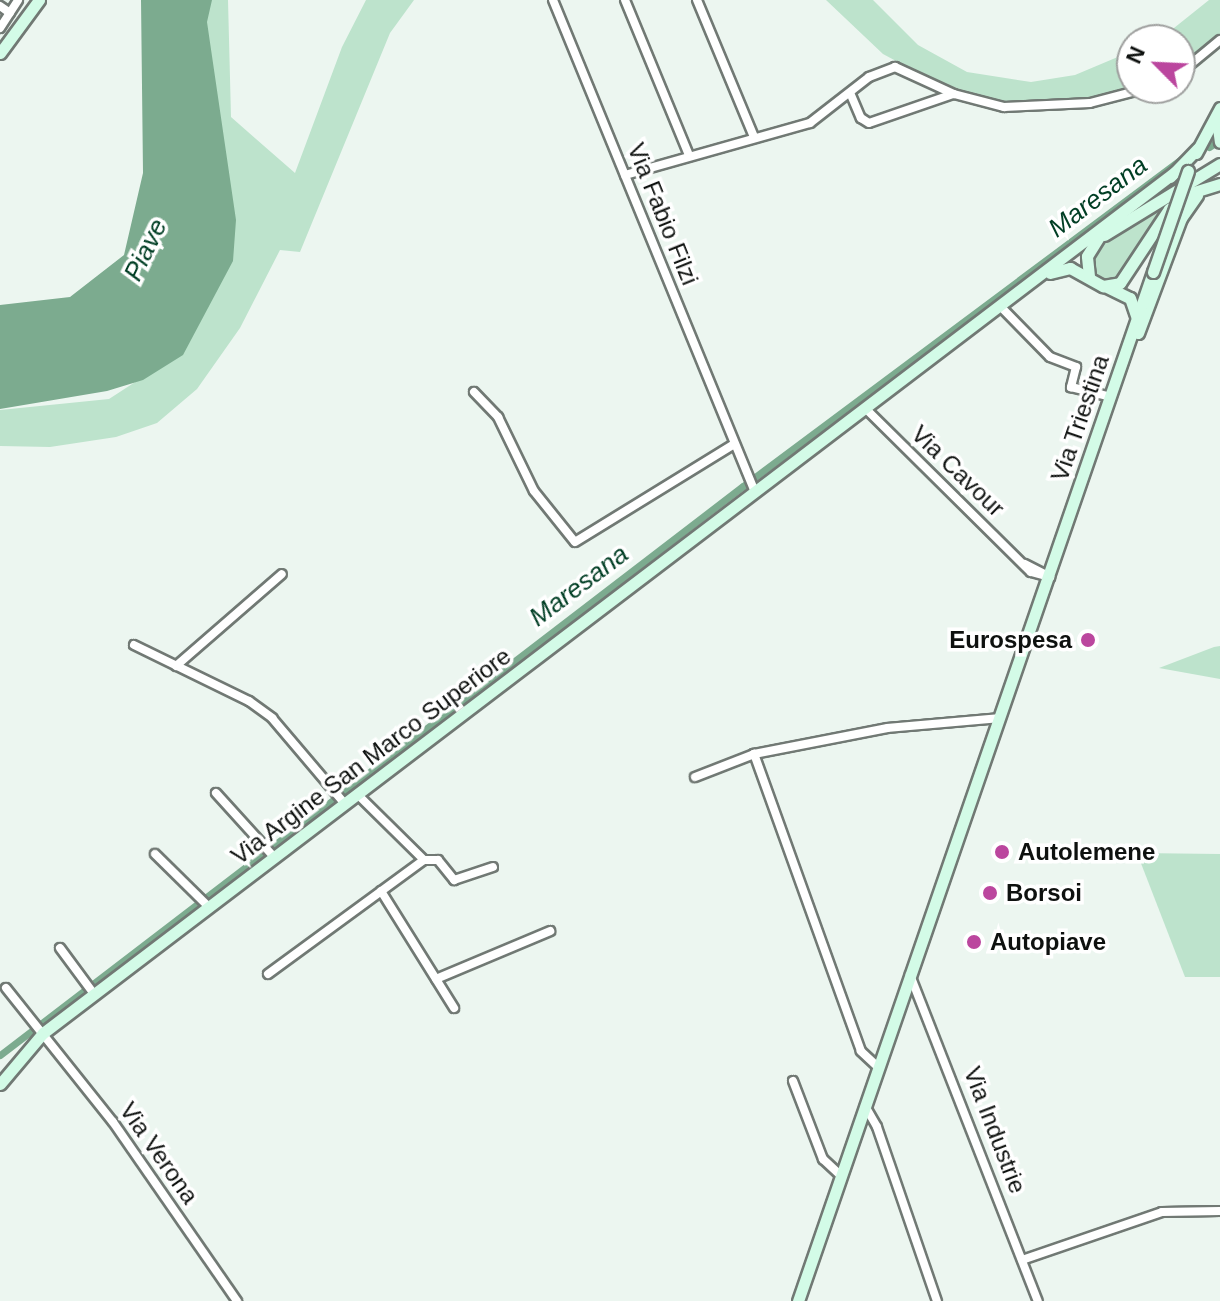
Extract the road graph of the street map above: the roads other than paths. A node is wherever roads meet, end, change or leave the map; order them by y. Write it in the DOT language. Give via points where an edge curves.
graph roads {
  1 [pos="18,0"];
  2 [pos="39,0"];
  3 [pos="553,0"];
  4 [pos="625,0"];
  5 [pos="697,0"];
  6 [pos="0,6"];
  7 [pos="10,13"];
  8 [pos="0,28"];
  9 [pos="1220,40"];
  10 [pos="0,53"];
  11 [pos="1196,60"];
  12 [pos="954,94"];
  13 [pos="851,95"];
  14 [pos="1116,96"];
  15 [pos="1220,108"];
  16 [pos="1220,114"];
  17 [pos="754,137"];
  18 [pos="1220,142"];
  19 [pos="1198,148"];
  20 [pos="689,155"];
  21 [pos="1220,164"];
  22 [pos="625,175"];
  23 [pos="1214,187"];
  24 [pos="1095,239"];
  25 [pos="1042,276"];
  26 [pos="1089,277"];
  27 [pos="1106,287"];
  28 [pos="1000,306"];
  29 [pos="1137,318"];
  30 [pos="1120,369"];
  31 [pos="474,392"];
  32 [pos="1111,397"];
  33 [pos="865,408"];
  34 [pos="734,444"];
  35 [pos="754,490"];
  36 [pos="282,574"];
  37 [pos="1050,577"];
  38 [pos="134,645"];
  39 [pos="176,666"];
  40 [pos="1000,718"];
  41 [pos="754,754"];
  42 [pos="695,777"];
  43 [pos="216,793"];
  44 [pos="357,794"];
  45 [pos="344,802"];
  46 [pos="155,854"];
  47 [pos="274,856"];
  48 [pos="424,860"];
  49 [pos="493,867"];
  50 [pos="381,891"];
  51 [pos="207,906"];
  52 [pos="550,931"];
  53 [pos="60,948"];
  54 [pos="268,974"];
  55 [pos="910,975"];
  56 [pos="436,979"];
  57 [pos="6,988"];
  58 [pos="93,992"];
  59 [pos="454,1008"];
  60 [pos="42,1032"];
  61 [pos="879,1068"];
  62 [pos="1,1080"];
  63 [pos="793,1081"];
  64 [pos="865,1106"];
  65 [pos="841,1176"];
  66 [pos="1220,1211"];
  67 [pos="1022,1260"];
  68 [pos="237,1301"];
  69 [pos="798,1301"];
  70 [pos="937,1301"];
  71 [pos="1038,1301"];
  1 -- 7 [label="street"];
  2 -- 10 [label="street"];
  3 -- 22 [label="street, Via Fabio Filzi"];
  4 -- 20 [label="street"];
  5 -- 17 [label="street"];
  6 -- 7 [label="street"];
  7 -- 8 [label="street"];
  9 -- 11 [label="street"];
  12 -- 13 [label="street" via="895,67 869,77"];
  12 -- 13 [label="street" via="869,123 861,118"];
  12 -- 14 [label="street" via="1004,107 1041,108"];
  13 -- 17 [label="street" via="810,123"];
  15 -- 19 [label="street, Via Triestina"];
  16 -- 18 [label="street" via="1215,129"];
  17 -- 20 [label="street"];
  19 -- 24 [label="street"];
  19 -- 29 [label="street, Via Triestina, bridge"];
  20 -- 22 [label="street"];
  21 -- 24 [label="street"];
  22 -- 34 [label="street, Via Fabio Filzi"];
  23 -- 27 [label="street" via="1169,209 1128,277"];
  23 -- 30 [label="street" via="1184,211 1145,319"];
  24 -- 25 [label="street, Via Argine San Marco Superiore"];
  24 -- 26 [label="street" via="1086,263"];
  25 -- 26 [label="street" via="1070,268"];
  25 -- 28 [label="street, Via Argine San Marco Superiore"];
  26 -- 27 [label="street"];
  27 -- 29 [label="street" via="1130,298"];
  28 -- 32 [label="street" via="1050,357 1076,367 1071,387"];
  28 -- 33 [label="street, Via Argine San Marco Superiore"];
  29 -- 30 [label="street, Via Triestina"];
  30 -- 32 [label="street, Via Triestina"];
  31 -- 34 [label="street" via="498,417 534,491 575,542"];
  32 -- 37 [label="street, Via Triestina"];
  33 -- 35 [label="street, Via Argine San Marco Superiore"];
  33 -- 37 [label="street, Via Cavour" via="1024,563"];
  34 -- 35 [label="street, Via Fabio Filzi"];
  35 -- 44 [label="street, Via Argine San Marco Superiore"];
  36 -- 39 [label="street"];
  37 -- 40 [label="street, Via Triestina"];
  38 -- 39 [label="street"];
  39 -- 45 [label="street" via="272,718"];
  40 -- 41 [label="street" via="888,728"];
  40 -- 55 [label="street, Via Triestina"];
  41 -- 42 [label="street"];
  41 -- 61 [label="street" via="858,1044 868,1062"];
  43 -- 47 [label="street"];
  44 -- 45 [label="street, Via Argine San Marco Superiore"];
  44 -- 48 [label="street"];
  45 -- 47 [label="street, Via Argine San Marco Superiore"];
  46 -- 51 [label="street"];
  47 -- 51 [label="street, Via Argine San Marco Superiore"];
  48 -- 49 [label="street" via="438,860 454,880"];
  48 -- 50 [label="street"];
  50 -- 54 [label="street"];
  50 -- 56 [label="street"];
  51 -- 58 [label="street, Via Argine San Marco Superiore"];
  52 -- 56 [label="street"];
  53 -- 58 [label="street"];
  55 -- 61 [label="street, Via Triestina"];
  55 -- 67 [label="street, Via Industrie"];
  56 -- 59 [label="street"];
  57 -- 60 [label="street, Via Verona"];
  58 -- 60 [label="street, Via Argine San Marco Superiore"];
  60 -- 62 [label="street, Via Argine San Marco Superiore"];
  60 -- 68 [label="street, Via Verona" via="113,1122"];
  61 -- 64 [label="street, Via Triestina"];
  63 -- 65 [label="street" via="823,1159"];
  64 -- 65 [label="street, Via Triestina"];
  64 -- 70 [label="street"];
  65 -- 69 [label="street, Via Triestina"];
  66 -- 67 [label="street" via="1162,1212"];
  67 -- 71 [label="street, Via Industrie"];
}
